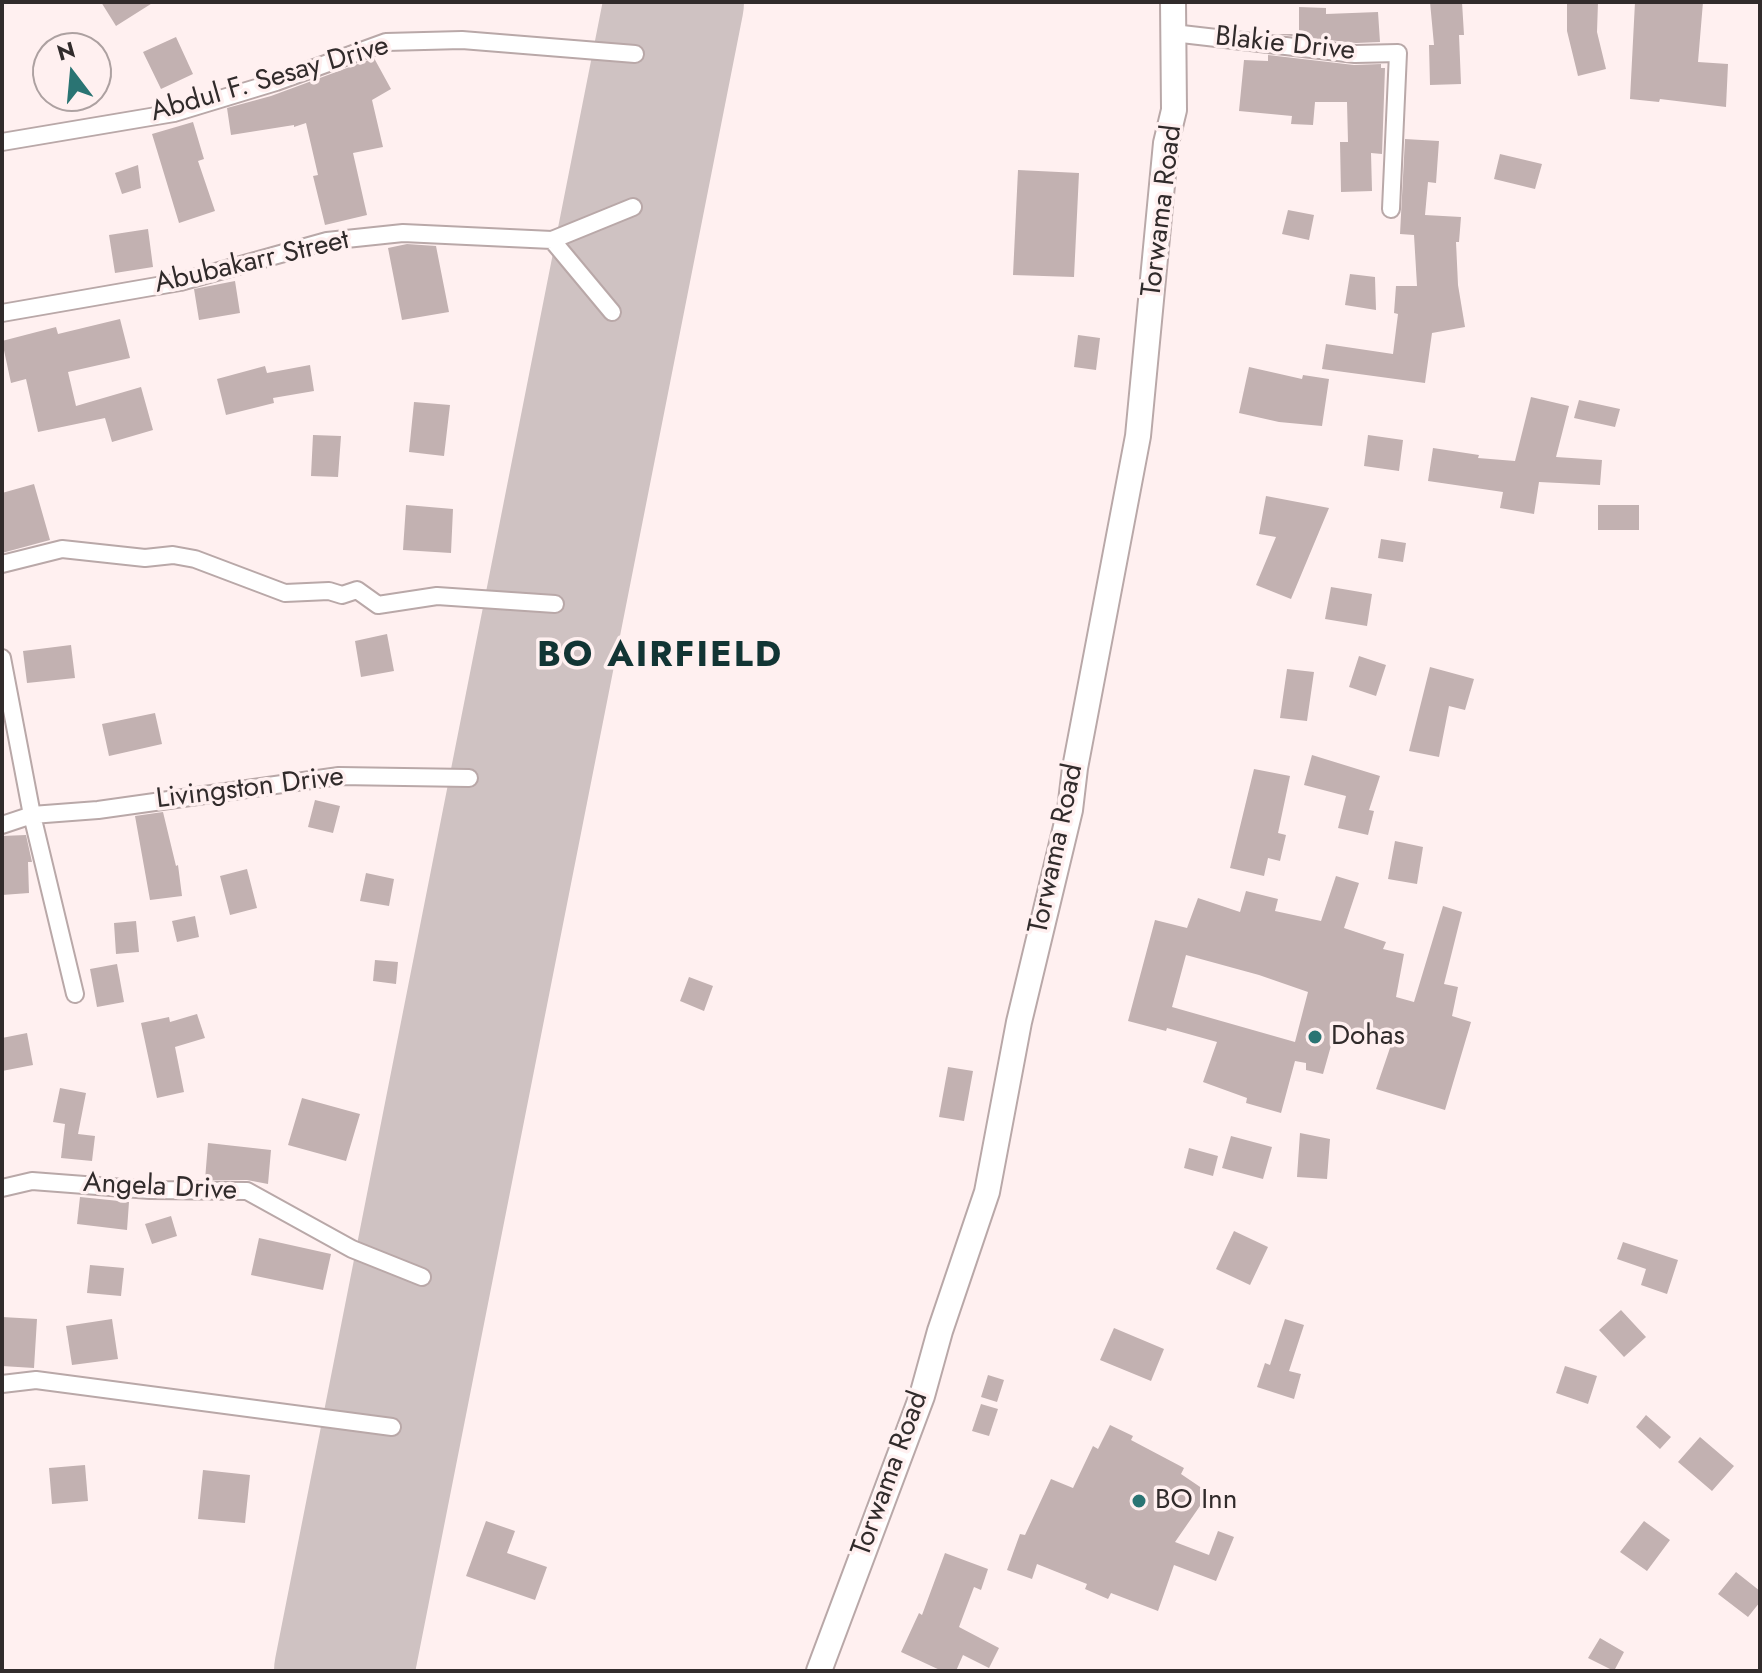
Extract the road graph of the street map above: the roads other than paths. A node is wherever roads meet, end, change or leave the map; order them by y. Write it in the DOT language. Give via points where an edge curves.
graph roads {
  1 [pos="1173,2"];
  2 [pos="1173,33"];
  3 [pos="635,54"];
  4 [pos="2,142"];
  5 [pos="633,207"];
  6 [pos="1391,209"];
  7 [pos="552,240"];
  8 [pos="612,312"];
  9 [pos="2,313"];
  10 [pos="2,564"];
  11 [pos="555,604"];
  12 [pos="2,658"];
  13 [pos="469,778"];
  14 [pos="32,815"];
  15 [pos="2,825"];
  16 [pos="75,994"];
  17 [pos="2,1188"];
  18 [pos="422,1277"];
  19 [pos="2,1384"];
  20 [pos="392,1427"];
  21 [pos="819,1671"];
  1 -- 2 [label="main road, Torwama Road"];
  2 -- 6 [label="street, Blakie Drive" via="1355,54 1398,53"];
  2 -- 21 [label="main road, Torwama Road" via="1174,110 1166,143 1138,436 1070,810 1019,1022 987,1192 922,1396"];
  3 -- 4 [label="street, Abdul F. Sesay Drive" via="462,40 386,42 174,113"];
  5 -- 7 [label="street"];
  7 -- 8 [label="street"];
  7 -- 9 [label="street, Abubakarr Street" via="403,233 327,241 180,282"];
  10 -- 11 [label="street" via="68,549 145,558 173,555 285,593 342,595 357,590 378,605 437,596"];
  12 -- 14 [label="street"];
  13 -- 14 [label="street, Livingston Drive" via="339,776"];
  14 -- 15 [label="street, Livingston Drive"];
  14 -- 16 [label="street"];
  17 -- 18 [label="street, Angela Drive" via="32,1181 247,1191 352,1249"];
  19 -- 20 [label="street" via="36,1380"];
}
